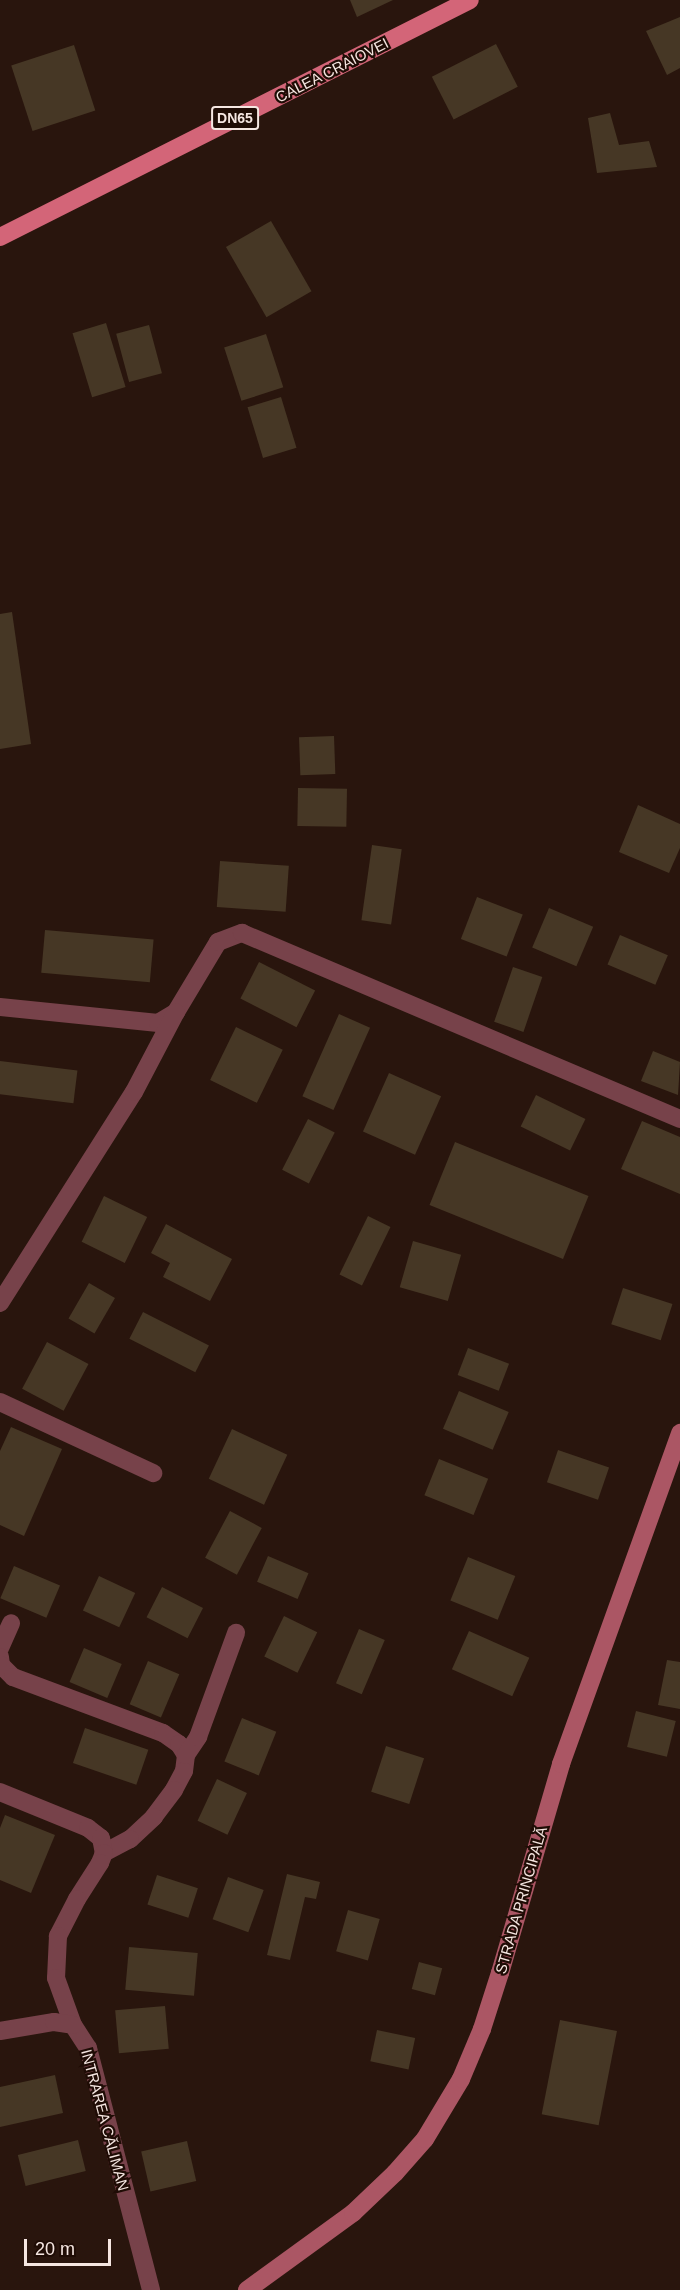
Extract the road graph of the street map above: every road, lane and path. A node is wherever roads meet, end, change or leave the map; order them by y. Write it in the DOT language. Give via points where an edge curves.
graph roads {
  1 [pos="470,0"];
  2 [pos="0,237"];
  3 [pos="0,1007"];
  4 [pos="176,1012"];
  5 [pos="680,1119"];
  6 [pos="0,1303"];
  7 [pos="0,1402"];
  8 [pos="680,1433"];
  9 [pos="153,1473"];
  10 [pos="11,1623"];
  11 [pos="236,1633"];
  12 [pos="0,1648"];
  13 [pos="0,1657"];
  14 [pos="186,1755"];
  15 [pos="0,1792"];
  16 [pos="104,1853"];
  17 [pos="73,2025"];
  18 [pos="0,2031"];
  19 [pos="151,2290"];
  20 [pos="247,2290"];
  1 -- 2 [label="main road, CALEA CRAIOVEI / DN65"];
  3 -- 4 [label="street" via="158,1023"];
  4 -- 5 [label="street" via="218,942 242,933"];
  4 -- 6 [label="street" via="134,1092"];
  7 -- 9 [label="street"];
  8 -- 20 [label="main road, STRADA PRINCIPALĂ" via="561,1764 500,1973 461,2079 425,2139 395,2173 353,2213"];
  10 -- 12 [label="street"];
  11 -- 14 [label="street" via="198,1737"];
  13 -- 14 [label="street" via="1,1665 12,1677 163,1733 179,1743"];
  14 -- 16 [label="street" via="184,1771 154,1817 130,1839"];
  15 -- 16 [label="street" via="88,1828 101,1838"];
  16 -- 17 [label="street, INTRAREA CĂLIMAN" via="58,1936 56,1978"];
  17 -- 18 [label="street" via="54,2022"];
  17 -- 19 [label="street, INTRAREA CĂLIMAN" via="88,2048"];
}
